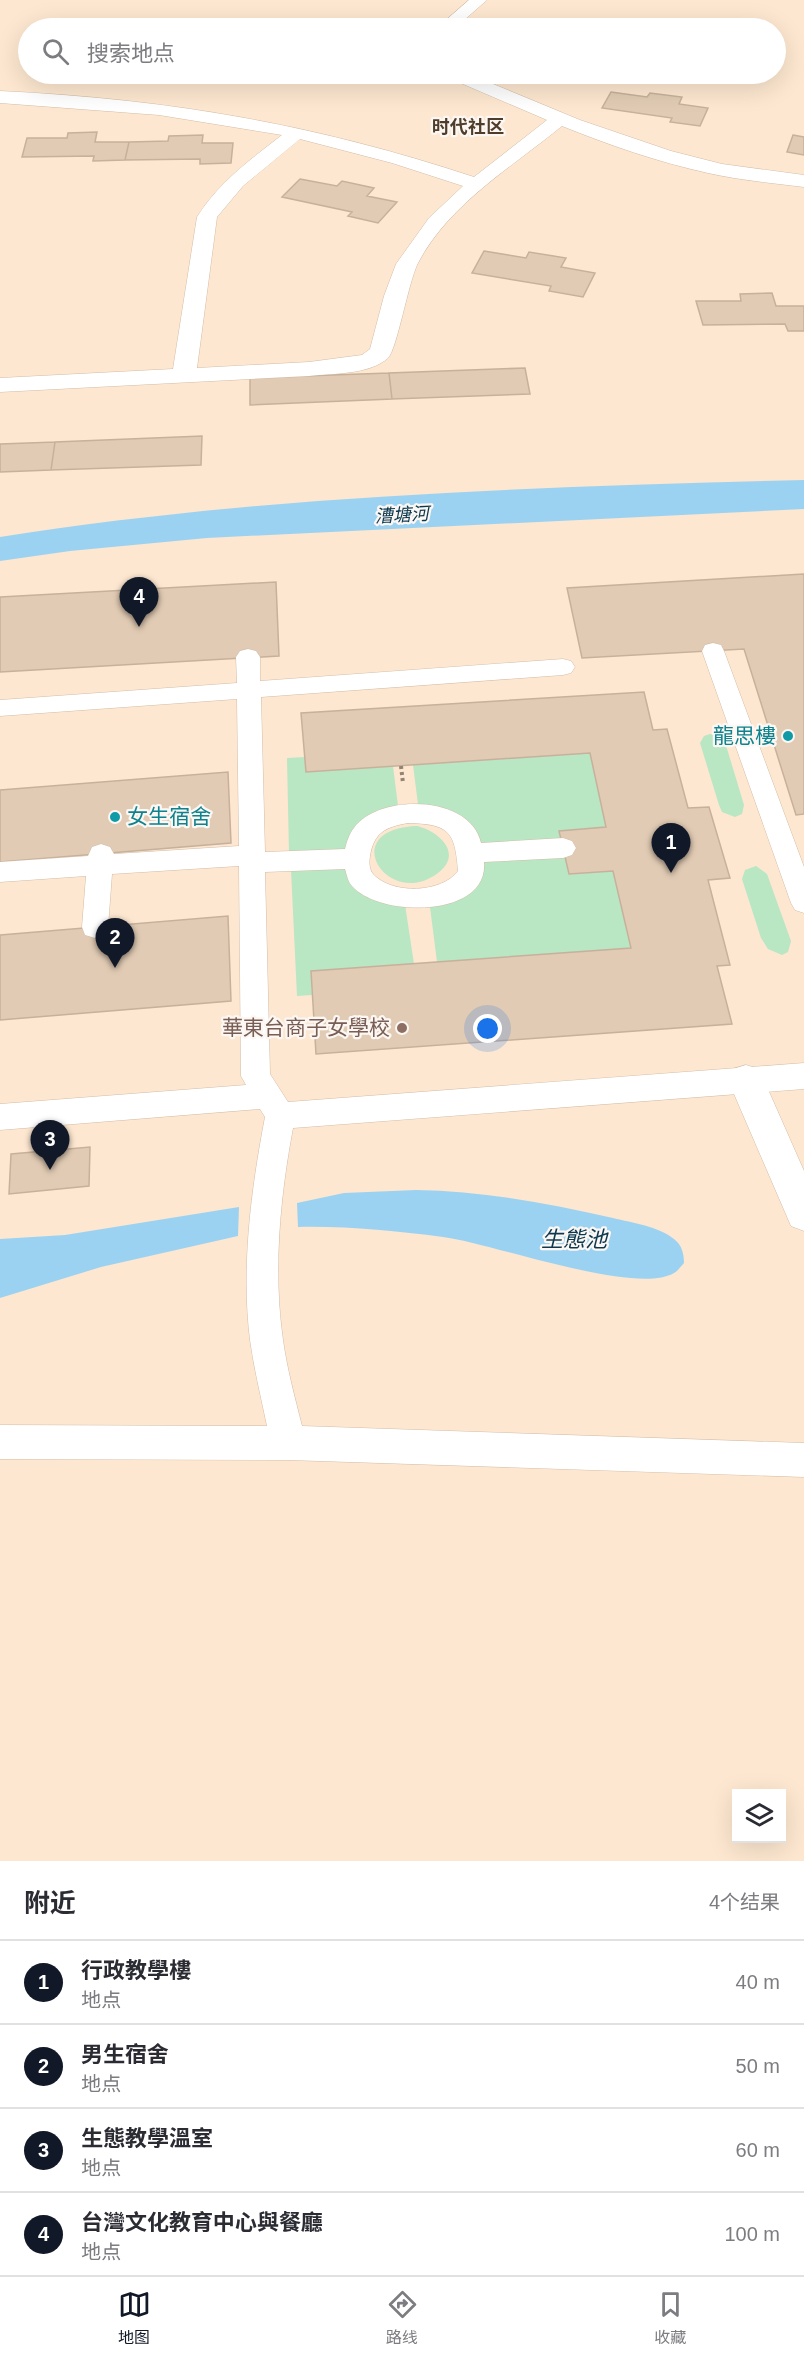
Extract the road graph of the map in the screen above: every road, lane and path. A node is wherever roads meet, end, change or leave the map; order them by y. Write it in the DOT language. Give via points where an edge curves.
graph roads {
  1 [pos="479,0"];
  2 [pos="457,18"];
  3 [pos="478,84"];
  4 [pos="0,97"];
  5 [pos="559,119"];
  6 [pos="296,133"];
  7 [pos="804,181"];
  8 [pos="476,184"];
  9 [pos="184,375"];
  10 [pos="0,385"];
  11 [pos="713,651"];
  12 [pos="248,657"];
  13 [pos="563,667"];
  14 [pos="249,690"];
  15 [pos="0,708"];
  16 [pos="562,848"];
  17 [pos="470,853"];
  18 [pos="252,858"];
  19 [pos="357,859"];
  20 [pos="101,860"];
  21 [pos="0,872"];
  22 [pos="804,903"];
  23 [pos="95,927"];
  24 [pos="804,1076"];
  25 [pos="746,1080"];
  26 [pos="274,1106"];
  27 [pos="0,1117"];
  28 [pos="804,1214"];
  29 [pos="0,1442"];
  30 [pos="288,1443"];
  31 [pos="804,1460"];
  1 -- 2 [label="street"];
  3 -- 5 [label="street"];
  4 -- 6 [label="street" via="160,109"];
  5 -- 7 [label="street" via="697,165"];
  5 -- 8 [label="street"];
  6 -- 8 [label="street"];
  6 -- 9 [label="street" via="233,185 207,217"];
  8 -- 9 [label="street" via="427,234 407,264 381,352 370,360 309,369"];
  9 -- 10 [label="street"];
  11 -- 22 [label="lane"];
  12 -- 14 [label="lane"];
  13 -- 14 [label="lane"];
  14 -- 15 [label="lane"];
  14 -- 18 [label="lane"];
  16 -- 17 [label="lane"];
  17 -- 19 [label="lane" via="470,845 459,828 440,816 419,812 379,821 364,833"];
  17 -- 19 [label="lane" via="471,872 463,884 429,899 398,897 370,886 356,867"];
  18 -- 19 [label="lane"];
  18 -- 20 [label="lane"];
  18 -- 26 [label="lane" via="256,1076"];
  20 -- 21 [label="lane"];
  20 -- 23 [label="lane"];
  24 -- 25 [label="lane"];
  25 -- 26 [label="lane"];
  25 -- 28 [label="street"];
  26 -- 27 [label="lane"];
  26 -- 30 [label="lane" via="263,1252 266,1328"];
  29 -- 30 [label="lane"];
  30 -- 31 [label="lane"];
}
